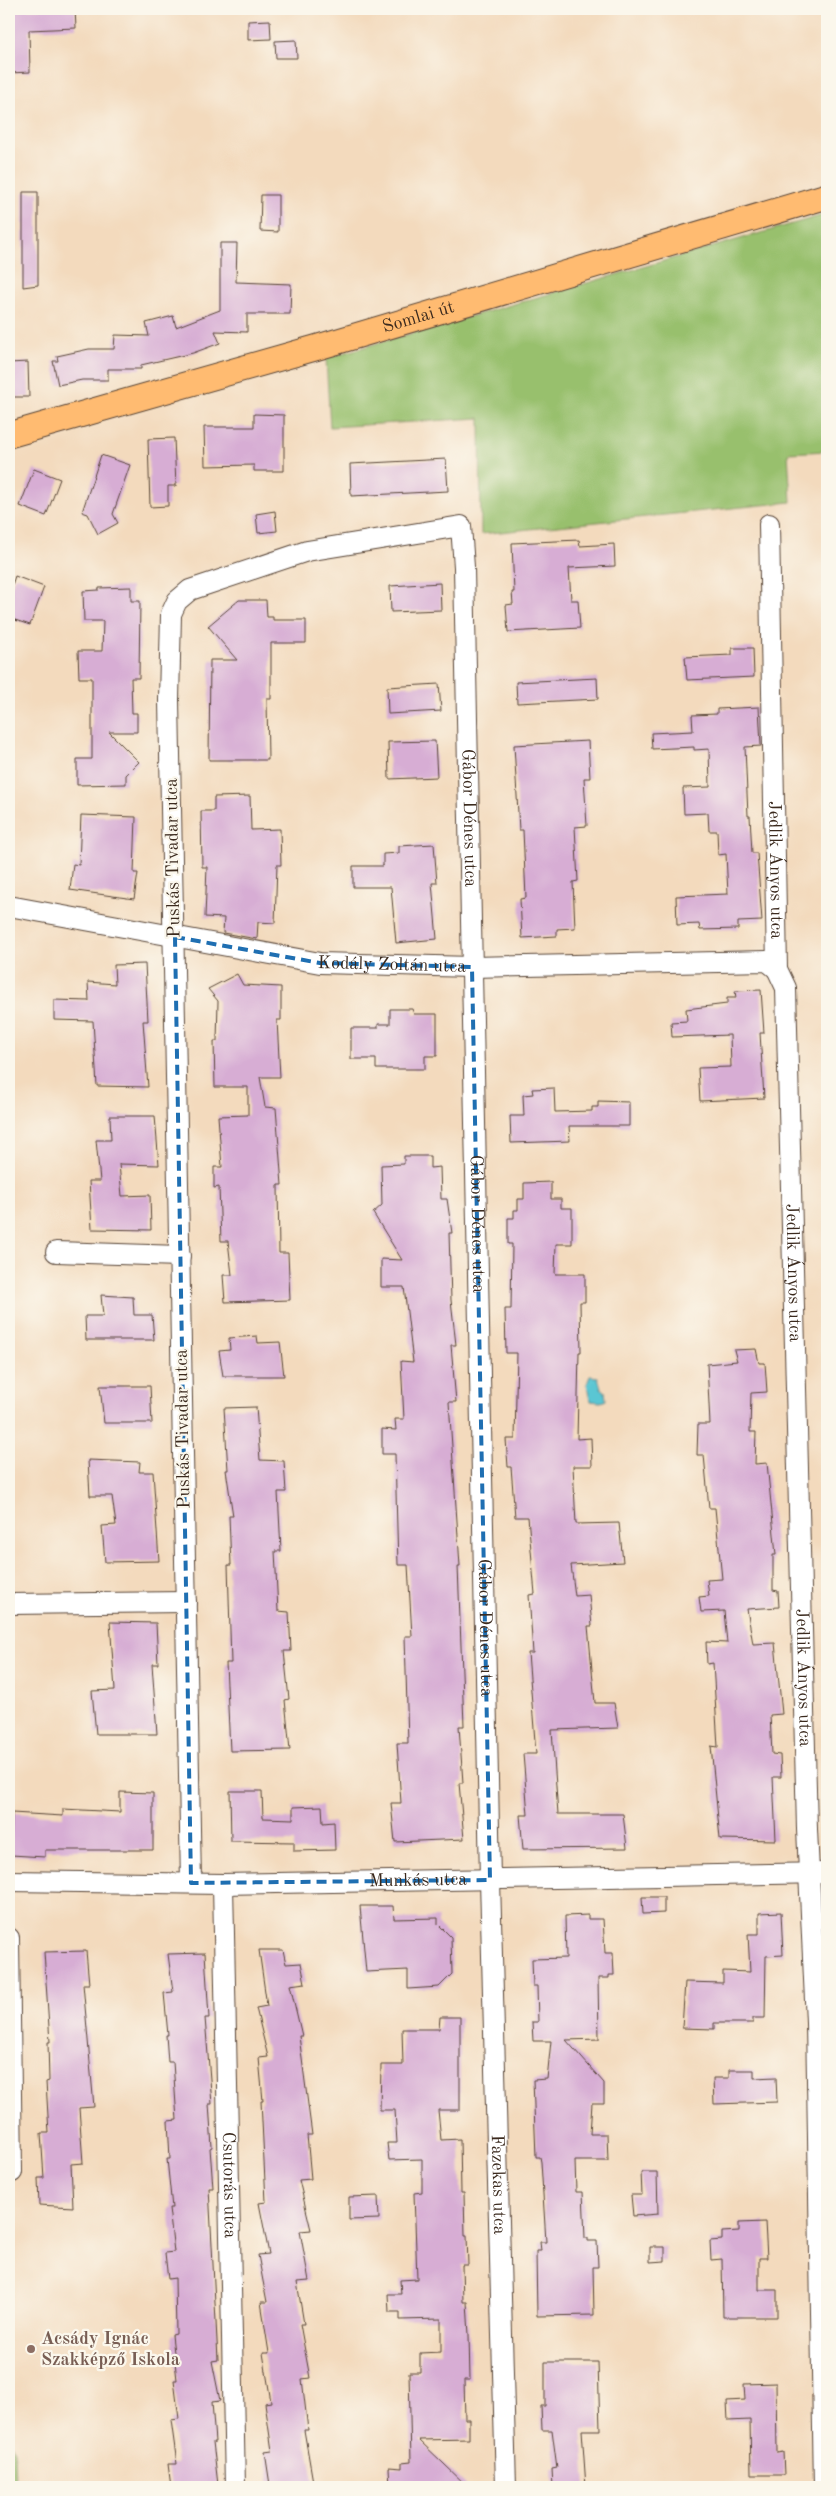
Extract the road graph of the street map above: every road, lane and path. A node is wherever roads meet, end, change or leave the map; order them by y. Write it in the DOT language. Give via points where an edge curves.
graph roads {
  1 [pos="827,196"];
  2 [pos="9,435"];
  3 [pos="769,524"];
  4 [pos="464,568"];
  5 [pos="9,906"];
  6 [pos="175,937"];
  7 [pos="472,966"];
  8 [pos="777,969"];
  9 [pos="56,1252"];
  10 [pos="180,1256"];
  11 [pos="186,1602"];
  12 [pos="9,1604"];
  13 [pos="818,1873"];
  14 [pos="490,1880"];
  15 [pos="9,1881"];
  16 [pos="191,1883"];
  17 [pos="223,1884"];
  18 [pos="9,1938"];
  19 [pos="12,2172"];
  20 [pos="235,2487"];
  21 [pos="506,2487"];
  22 [pos="824,2487"];
  1 -- 2 [label="main road, Somlai út"];
  3 -- 8 [label="street, Jedlik Ányos utca"];
  4 -- 6 [label="street, Puskás Tivadar utca" via="461,526 307,550 190,590 177,602 170,614 169,700"];
  4 -- 7 [label="street, Gábor Dénes utca"];
  5 -- 6 [label="street, Kodály Zoltán utca"];
  6 -- 7 [label="street, Kodály Zoltán utca" via="320,963"];
  6 -- 10 [label="street, Puskás Tivadar utca"];
  7 -- 8 [label="street, Kodály Zoltán utca" via="767,961"];
  7 -- 14 [label="street, Gábor Dénes utca"];
  8 -- 13 [label="street, Jedlik Ányos utca" via="786,988"];
  9 -- 10 [label="street"];
  10 -- 11 [label="street, Puskás Tivadar utca"];
  11 -- 12 [label="street"];
  11 -- 16 [label="street, Puskás Tivadar utca"];
  13 -- 14 [label="street, Munkás utca"];
  13 -- 22 [label="street, Jedlik Ányos utca" via="816,2022"];
  14 -- 17 [label="street, Munkás utca"];
  14 -- 21 [label="street, Fazekas utca"];
  15 -- 16 [label="street, Munkás utca"];
  16 -- 17 [label="street, Munkás utca"];
  17 -- 20 [label="street, Csutorás utca"];
  18 -- 19 [label="street"];
}
